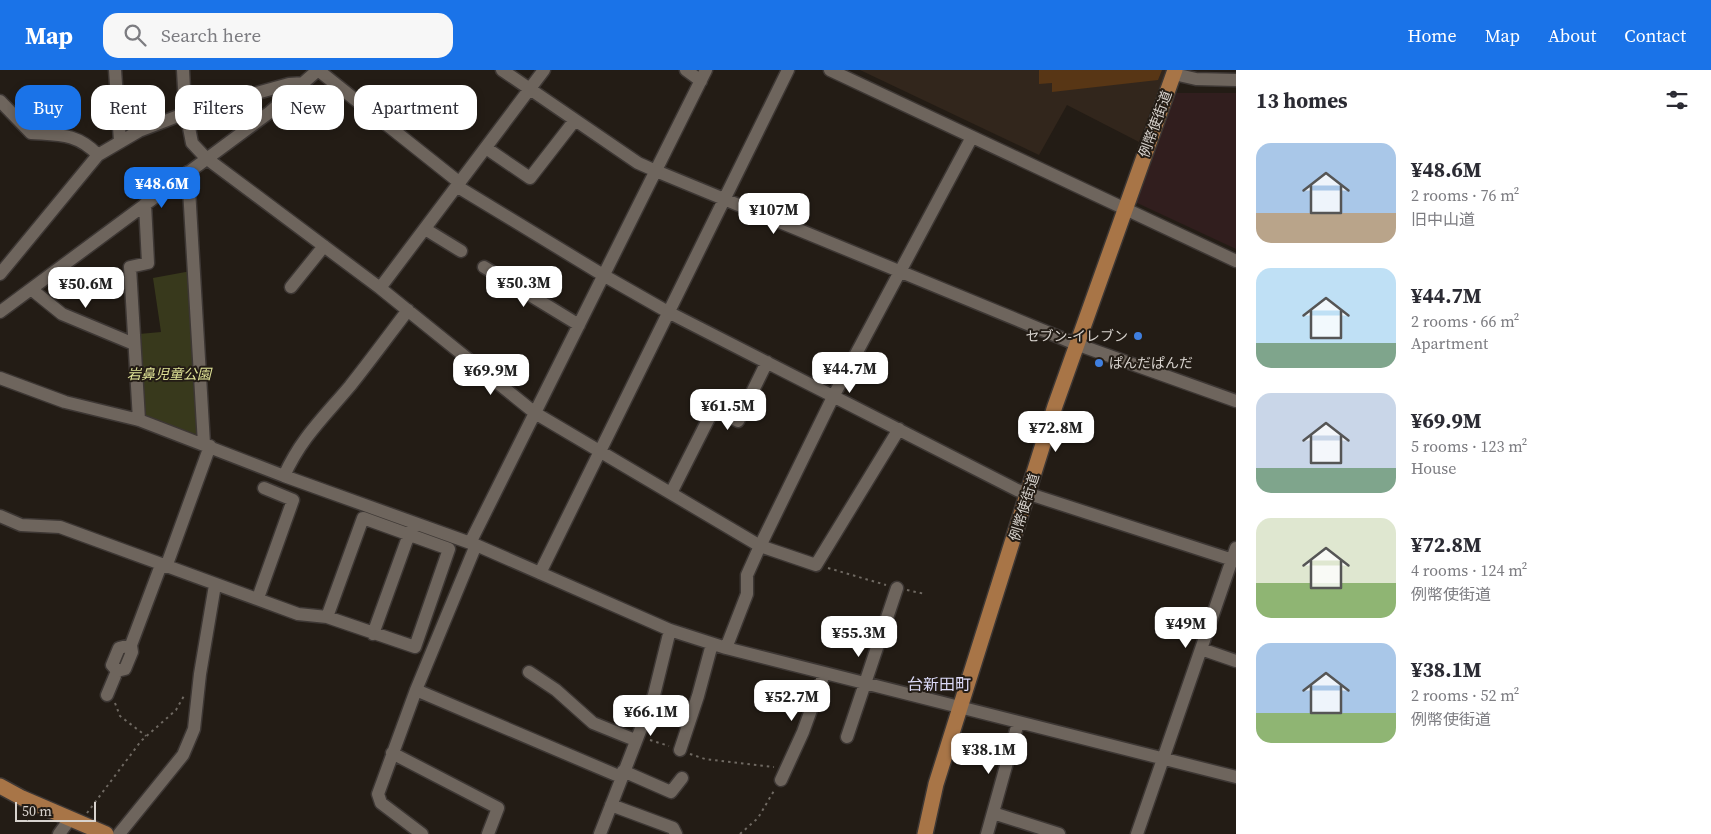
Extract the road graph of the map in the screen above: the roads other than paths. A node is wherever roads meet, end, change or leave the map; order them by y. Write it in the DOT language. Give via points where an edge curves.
graph roads {
  1 [pos="115,70"];
  2 [pos="183,70"];
  3 [pos="318,70"];
  4 [pos="502,70"];
  5 [pos="544,70"];
  6 [pos="686,70"];
  7 [pos="788,70"];
  8 [pos="830,70"];
  9 [pos="1174,72"];
  10 [pos="704,75"];
  11 [pos="1236,80"];
  12 [pos="305,83"];
  13 [pos="184,85"];
  14 [pos="529,89"];
  15 [pos="262,92"];
  16 [pos="0,100"];
  17 [pos="175,117"];
  18 [pos="575,120"];
  19 [pos="189,130"];
  20 [pos="972,137"];
  21 [pos="120,141"];
  22 [pos="486,148"];
  23 [pos="98,155"];
  24 [pos="206,158"];
  25 [pos="188,172"];
  26 [pos="656,172"];
  27 [pos="459,185"];
  28 [pos="725,199"];
  29 [pos="145,204"];
  30 [pos="1125,208"];
  31 [pos="425,229"];
  32 [pos="324,246"];
  33 [pos="461,251"];
  34 [pos="1236,261"];
  35 [pos="484,267"];
  36 [pos="901,272"];
  37 [pos="0,274"];
  38 [pos="603,275"];
  39 [pos="291,287"];
  40 [pos="380,288"];
  41 [pos="31,289"];
  42 [pos="408,310"];
  43 [pos="0,312"];
  44 [pos="668,312"];
  45 [pos="579,325"];
  46 [pos="134,344"];
  47 [pos="1076,344"];
  48 [pos="767,362"];
  49 [pos="0,378"];
  50 [pos="834,395"];
  51 [pos="1236,401"];
  52 [pos="535,413"];
  53 [pos="139,420"];
  54 [pos="899,429"];
  55 [pos="207,445"];
  56 [pos="599,451"];
  57 [pos="284,476"];
  58 [pos="300,481"];
  59 [pos="264,488"];
  60 [pos="670,493"];
  61 [pos="1028,494"];
  62 [pos="293,500"];
  63 [pos="0,516"];
  64 [pos="412,528"];
  65 [pos="473,544"];
  66 [pos="760,546"];
  67 [pos="1235,556"];
  68 [pos="164,566"];
  69 [pos="540,572"];
  70 [pos="215,585"];
  71 [pos="897,588"];
  72 [pos="258,598"];
  73 [pos="327,617"];
  74 [pos="670,630"];
  75 [pos="373,634"];
  76 [pos="712,644"];
  77 [pos="726,648"];
  78 [pos="1201,649"];
  79 [pos="1236,661"];
  80 [pos="529,672"];
  81 [pos="824,674"];
  82 [pos="865,684"];
  83 [pos="416,690"];
  84 [pos="107,695"];
  85 [pos="961,708"];
  86 [pos="1018,723"];
  87 [pos="636,737"];
  88 [pos="847,737"];
  89 [pos="680,750"];
  90 [pos="392,753"];
  91 [pos="1163,758"];
  92 [pos="622,774"];
  93 [pos="784,774"];
  94 [pos="1236,777"];
  95 [pos="682,778"];
  96 [pos="0,786"];
  97 [pos="611,805"];
  98 [pos="993,813"];
  99 [pos="75,821"];
  100 [pos="59,834"];
  101 [pos="106,834"];
  102 [pos="119,834"];
  103 [pos="422,834"];
  104 [pos="488,834"];
  105 [pos="600,834"];
  106 [pos="676,834"];
  107 [pos="926,834"];
  108 [pos="987,834"];
  109 [pos="1059,834"];
  110 [pos="1137,834"];
  1 -- 21 [label="street"];
  2 -- 13 [label="street"];
  3 -- 12 [label="street"];
  3 -- 27 [label="street"];
  4 -- 14 [label="street"];
  5 -- 14 [label="street"];
  6 -- 10 [label="street"];
  7 -- 28 [label="street"];
  8 -- 20 [label="street"];
  9 -- 11 [label="street" via="1196,79"];
  9 -- 30 [label="main road, 例幣使街道"];
  10 -- 26 [label="street"];
  12 -- 15 [label="street"];
  12 -- 24 [label="street"];
  14 -- 18 [label="street"];
  14 -- 22 [label="street"];
  16 -- 23 [label="street" via="31,133 78,139"];
  17 -- 21 [label="street"];
  18 -- 22 [label="street" via="530,178"];
  18 -- 26 [label="street"];
  19 -- 24 [label="street" via="192,143"];
  20 -- 30 [label="street"];
  20 -- 36 [label="street"];
  21 -- 23 [label="street"];
  22 -- 27 [label="street"];
  23 -- 37 [label="street"];
  24 -- 25 [label="street"];
  24 -- 32 [label="street"];
  25 -- 29 [label="street"];
  25 -- 55 [label="street"];
  26 -- 28 [label="street"];
  26 -- 38 [label="street"];
  27 -- 31 [label="street"];
  27 -- 38 [label="street"];
  28 -- 36 [label="street"];
  28 -- 44 [label="street"];
  29 -- 41 [label="street"];
  29 -- 46 [label="street" via="148,263 130,267"];
  30 -- 34 [label="street"];
  30 -- 47 [label="main road, 例幣使街道"];
  31 -- 33 [label="street"];
  31 -- 40 [label="street"];
  32 -- 39 [label="street"];
  32 -- 40 [label="street"];
  35 -- 45 [label="street"];
  36 -- 47 [label="street"];
  36 -- 50 [label="street"];
  38 -- 44 [label="street"];
  38 -- 45 [label="street"];
  40 -- 42 [label="street"];
  41 -- 43 [label="street"];
  41 -- 46 [label="street" via="62,314"];
  42 -- 52 [label="street"];
  42 -- 57 [label="street" via="306,436"];
  44 -- 48 [label="street"];
  44 -- 56 [label="street"];
  45 -- 52 [label="street"];
  46 -- 53 [label="street"];
  47 -- 51 [label="street"];
  47 -- 61 [label="main road, 例幣使街道"];
  48 -- 50 [label="street"];
  48 -- 60 [label="street" via="738,421 714,408"];
  49 -- 53 [label="street" via="65,402"];
  50 -- 54 [label="street"];
  50 -- 66 [label="street"];
  52 -- 56 [label="street"];
  52 -- 65 [label="street"];
  53 -- 55 [label="street"];
  54 -- 61 [label="street"];
  54 -- 66 [label="street" via="816,565"];
  55 -- 57 [label="street"];
  55 -- 68 [label="street"];
  56 -- 60 [label="street"];
  56 -- 69 [label="street"];
  57 -- 58 [label="street"];
  58 -- 62 [label="street"];
  58 -- 64 [label="street"];
  59 -- 62 [label="street"];
  60 -- 66 [label="street"];
  61 -- 67 [label="street"];
  61 -- 85 [label="main road, 例幣使街道"];
  62 -- 72 [label="street"];
  63 -- 68 [label="street" via="21,525 60,527"];
  64 -- 65 [label="street"];
  64 -- 73 [label="street" via="363,518"];
  64 -- 75 [label="street"];
  64 -- 75 [label="street" via="449,549 415,647"];
  65 -- 69 [label="street"];
  65 -- 83 [label="street"];
  66 -- 77 [label="street" via="747,575 747,594"];
  67 -- 78 [label="street"];
  68 -- 70 [label="street"];
  68 -- 84 [label="street" via="131,645 132,652 125,669 117,671"];
  69 -- 74 [label="street"];
  70 -- 72 [label="street"];
  70 -- 102 [label="street" via="194,729 183,755"];
  71 -- 82 [label="street"];
  72 -- 73 [label="street" via="298,614"];
  73 -- 75 [label="street"];
  74 -- 76 [label="street"];
  74 -- 87 [label="street" via="654,695"];
  76 -- 77 [label="street"];
  76 -- 89 [label="street"];
  77 -- 81 [label="street"];
  78 -- 79 [label="street"];
  78 -- 91 [label="street"];
  80 -- 87 [label="street" via="556,690 593,723"];
  81 -- 82 [label="street"];
  81 -- 93 [label="street"];
  82 -- 85 [label="street"];
  82 -- 88 [label="street"];
  83 -- 90 [label="street"];
  83 -- 92 [label="street"];
  85 -- 86 [label="street"];
  85 -- 107 [label="main road, 例幣使街道" via="932,800"];
  86 -- 91 [label="street"];
  86 -- 98 [label="street"];
  87 -- 92 [label="street"];
  90 -- 103 [label="street" via="378,794 381,803"];
  90 -- 104 [label="street" via="498,808"];
  91 -- 94 [label="street"];
  91 -- 110 [label="street"];
  92 -- 95 [label="street" via="671,792"];
  92 -- 97 [label="street"];
  96 -- 99 [label="main road"];
  97 -- 105 [label="street"];
  97 -- 106 [label="street" via="673,828"];
  98 -- 108 [label="street"];
  98 -- 109 [label="street"];
  99 -- 100 [label="street"];
  99 -- 101 [label="main road"];
}
